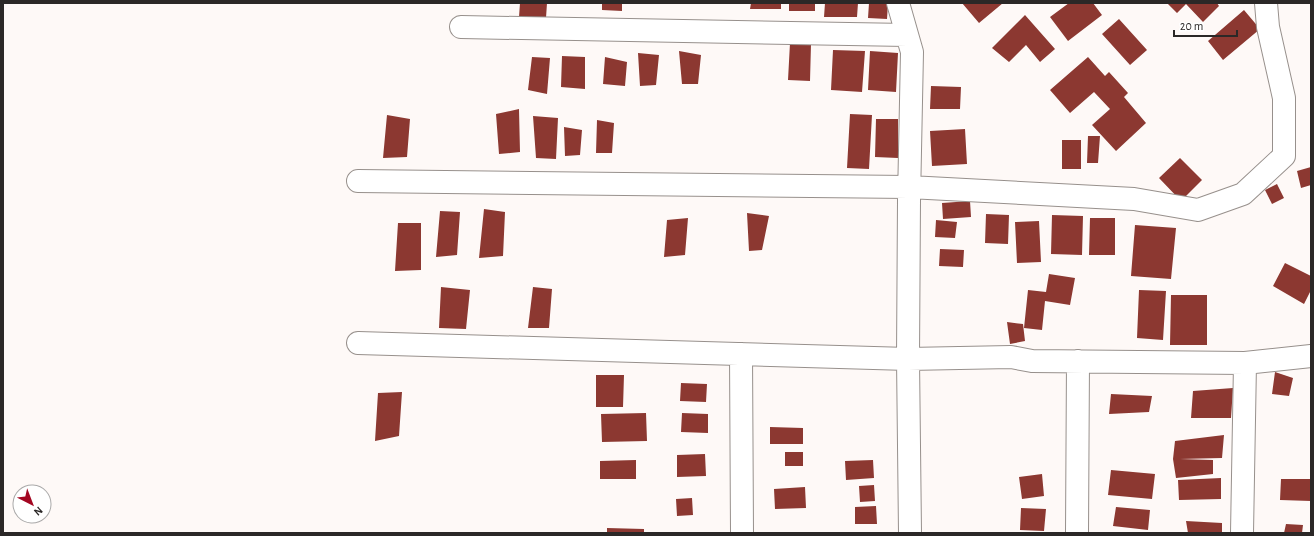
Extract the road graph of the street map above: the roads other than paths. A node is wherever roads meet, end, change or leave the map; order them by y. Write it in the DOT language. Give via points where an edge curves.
graph roads {
  1 [pos="898,3"];
  2 [pos="1266,3"];
  3 [pos="461,27"];
  4 [pos="907,35"];
  5 [pos="358,181"];
  6 [pos="909,187"];
  7 [pos="358,343"];
  8 [pos="741,354"];
  9 [pos="1311,356"];
  10 [pos="908,359"];
  11 [pos="1078,362"];
  12 [pos="1245,363"];
  13 [pos="742,533"];
  14 [pos="910,533"];
  15 [pos="1078,533"];
  16 [pos="1242,533"];
  1 -- 4 [label="street"];
  2 -- 6 [label="street" via="1268,27 1284,98 1284,156 1243,194 1198,210 1134,199"];
  3 -- 4 [label="street"];
  4 -- 6 [label="street" via="912,52"];
  5 -- 6 [label="street"];
  6 -- 10 [label="street"];
  7 -- 8 [label="street"];
  8 -- 10 [label="street"];
  8 -- 13 [label="street"];
  9 -- 12 [label="street"];
  10 -- 11 [label="street" via="1011,357 1032,361"];
  10 -- 14 [label="street"];
  11 -- 12 [label="street"];
  11 -- 15 [label="street"];
  12 -- 16 [label="street"];
}
